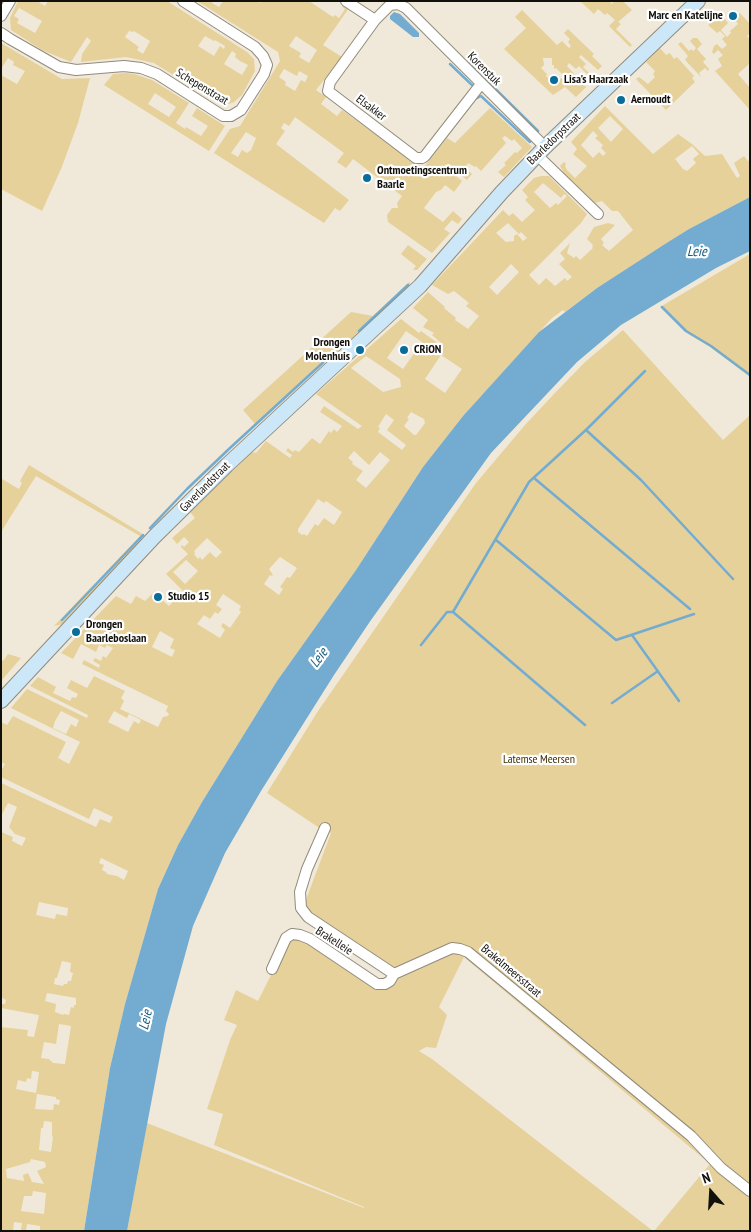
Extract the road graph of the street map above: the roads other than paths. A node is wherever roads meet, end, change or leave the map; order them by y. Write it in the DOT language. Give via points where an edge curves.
graph roads {
  1 [pos="10,1"];
  2 [pos="183,1"];
  3 [pos="346,1"];
  4 [pos="698,1"];
  5 [pos="406,8"];
  6 [pos="1,16"];
  7 [pos="375,20"];
  8 [pos="1,33"];
  9 [pos="481,84"];
  10 [pos="541,151"];
  11 [pos="598,214"];
  12 [pos="420,286"];
  13 [pos="1,701"];
  14 [pos="325,828"];
  15 [pos="272,970"];
  16 [pos="394,974"];
  17 [pos="750,1191"];
  1 -- 6 [label="street"];
  2 -- 8 [label="street, Schepenstraat" via="255,46 263,56 267,66 264,74 240,110 231,116 223,116 157,74 141,68 124,66 76,70 60,67"];
  3 -- 7 [label="street"];
  4 -- 10 [label="main road, Baarledorpstraat"];
  5 -- 7 [label="street, Elsakker" via="390,5"];
  5 -- 9 [label="street, Korenstuk"];
  7 -- 9 [label="street, Elsakker" via="330,82 328,91 416,158 425,156"];
  9 -- 10 [label="street, Korenstuk"];
  10 -- 11 [label="street, Korenstuk"];
  10 -- 12 [label="main road, Baarledorpstraat"];
  12 -- 13 [label="main road, Gaverlandstraat" via="154,537"];
  14 -- 16 [label="street" via="300,892 301,908 308,917"];
  15 -- 16 [label="street, Brakelleie" via="286,938 292,934 310,939 377,984 385,984"];
  16 -- 17 [label="street, Brakelmeersstraat" via="452,948 468,952 676,1123 721,1168"];
}
